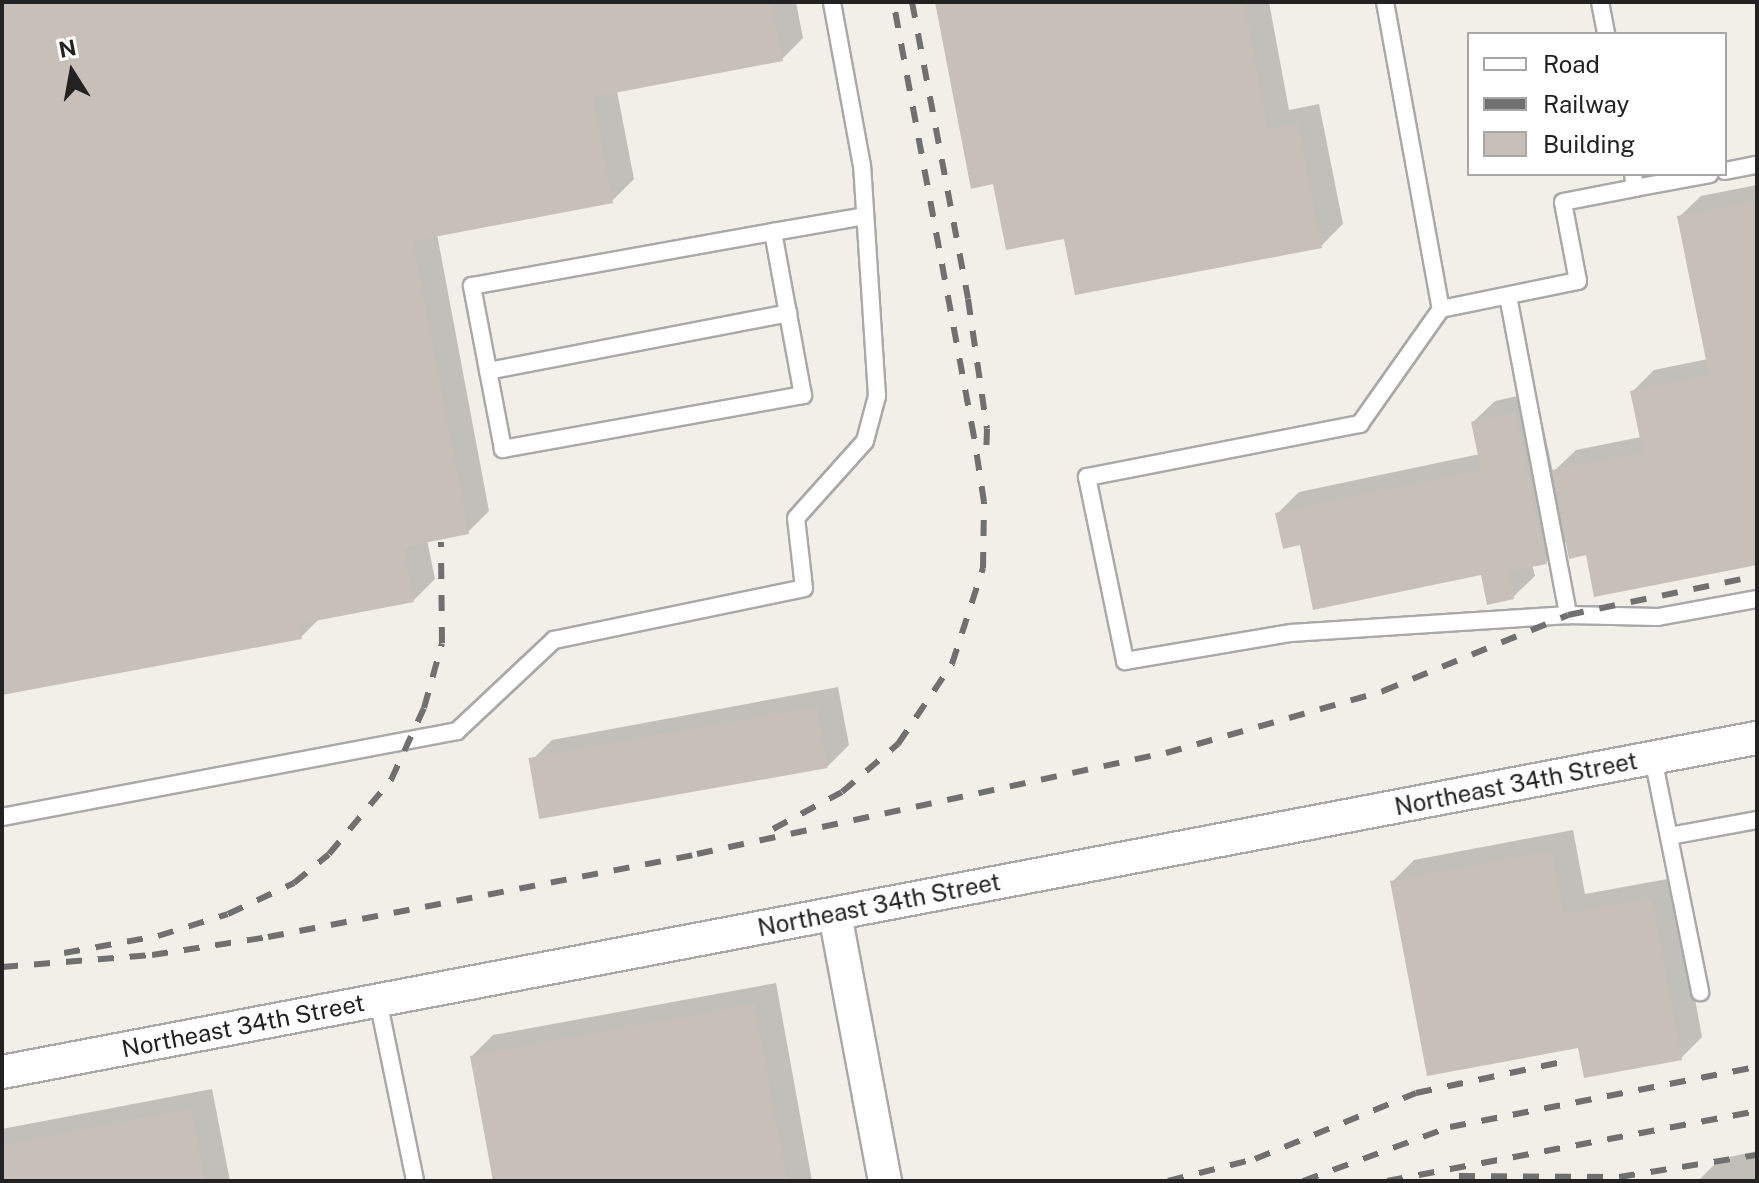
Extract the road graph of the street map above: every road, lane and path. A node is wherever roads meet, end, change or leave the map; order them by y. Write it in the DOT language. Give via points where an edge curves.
graph roads {
  1 [pos="832,2"];
  2 [pos="1385,2"];
  3 [pos="1600,2"];
  4 [pos="1606,32"];
  5 [pos="1757,165"];
  6 [pos="1727,171"];
  7 [pos="1688,176"];
  8 [pos="1634,181"];
  9 [pos="865,216"];
  10 [pos="773,232"];
  11 [pos="1508,296"];
  12 [pos="1441,309"];
  13 [pos="788,313"];
  14 [pos="488,371"];
  15 [pos="1757,599"];
  16 [pos="1568,615"];
  17 [pos="1757,738"];
  18 [pos="1653,758"];
  19 [pos="2,817"];
  20 [pos="1757,820"];
  21 [pos="1670,836"];
  22 [pos="835,914"];
  23 [pos="1700,992"];
  24 [pos="378,1000"];
  25 [pos="2,1072"];
  26 [pos="415,1181"];
  27 [pos="885,1181"];
  1 -- 9 [label="lane" via="862,166"];
  2 -- 12 [label="lane"];
  3 -- 4 [label="lane"];
  5 -- 6 [label="lane"];
  7 -- 8 [label="lane"];
  8 -- 11 [label="lane" via="1563,202 1578,281"];
  9 -- 10 [label="lane"];
  9 -- 19 [label="lane" via="877,396 865,441 796,518 804,588 554,640 457,731"];
  10 -- 13 [label="lane"];
  10 -- 14 [label="lane" via="472,286"];
  11 -- 12 [label="lane"];
  11 -- 16 [label="lane"];
  12 -- 16 [label="lane" via="1360,424 1087,477 1125,661 1291,633"];
  13 -- 14 [label="lane"];
  13 -- 14 [label="lane" via="803,395 503,449"];
  15 -- 16 [label="lane" via="1658,617"];
  17 -- 18 [label="street, Northeast 34th Street"];
  18 -- 21 [label="lane"];
  18 -- 22 [label="street, Northeast 34th Street"];
  20 -- 21 [label="lane"];
  21 -- 23 [label="lane"];
  22 -- 24 [label="street, Northeast 34th Street"];
  22 -- 27 [label="street"];
  24 -- 25 [label="street, Northeast 34th Street"];
  24 -- 26 [label="lane"];
}
